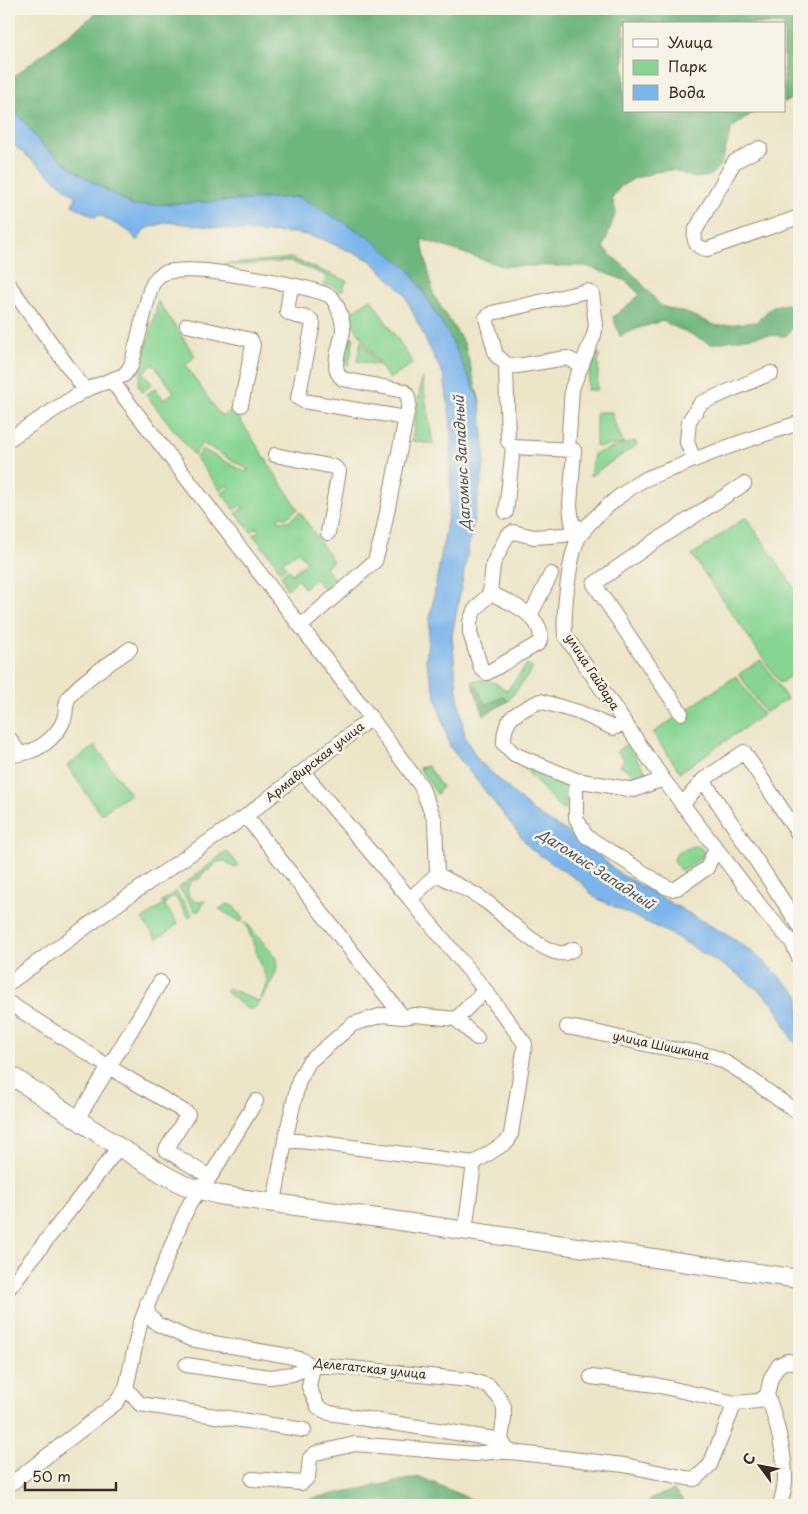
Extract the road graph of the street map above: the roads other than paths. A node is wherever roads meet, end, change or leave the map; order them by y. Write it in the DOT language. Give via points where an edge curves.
graph roads {
  1 [pos="760,148"];
  2 [pos="799,218"];
  3 [pos="9,285"];
  4 [pos="291,285"];
  5 [pos="187,325"];
  6 [pos="506,364"];
  7 [pos="582,365"];
  8 [pos="771,373"];
  9 [pos="111,380"];
  10 [pos="85,390"];
  11 [pos="241,405"];
  12 [pos="406,418"];
  13 [pos="799,423"];
  14 [pos="9,439"];
  15 [pos="513,447"];
  16 [pos="568,450"];
  17 [pos="275,455"];
  18 [pos="694,460"];
  19 [pos="744,484"];
  20 [pos="506,512"];
  21 [pos="584,531"];
  22 [pos="328,533"];
  23 [pos="551,574"];
  24 [pos="490,593"];
  25 [pos="530,616"];
  26 [pos="301,626"];
  27 [pos="130,649"];
  28 [pos="682,713"];
  29 [pos="371,718"];
  30 [pos="625,723"];
  31 [pos="9,738"];
  32 [pos="14,755"];
  33 [pos="303,772"];
  34 [pos="663,779"];
  35 [pos="576,780"];
  36 [pos="703,780"];
  37 [pos="682,805"];
  38 [pos="246,816"];
  39 [pos="799,834"];
  40 [pos="716,848"];
  41 [pos="437,874"];
  42 [pos="410,899"];
  43 [pos="799,925"];
  44 [pos="574,949"];
  45 [pos="799,958"];
  46 [pos="160,982"];
  47 [pos="9,983"];
  48 [pos="485,990"];
  49 [pos="9,1003"];
  50 [pos="403,1017"];
  51 [pos="456,1019"];
  52 [pos="567,1027"];
  53 [pos="477,1038"];
  54 [pos="109,1067"];
  55 [pos="10,1078"];
  56 [pos="256,1101"];
  57 [pos="799,1113"];
  58 [pos="77,1119"];
  59 [pos="285,1140"];
  60 [pos="119,1147"];
  61 [pos="474,1163"];
  62 [pos="206,1183"];
  63 [pos="274,1203"];
  64 [pos="466,1231"];
  65 [pos="799,1279"];
  66 [pos="9,1288"];
  67 [pos="148,1303"];
  68 [pos="799,1363"];
  69 [pos="186,1366"];
  70 [pos="313,1366"];
  71 [pos="591,1377"];
  72 [pos="126,1388"];
  73 [pos="767,1395"];
  74 [pos="736,1403"];
  75 [pos="304,1430"];
  76 [pos="502,1440"];
  77 [pos="511,1452"];
  78 [pos="252,1479"];
  79 [pos="9,1483"];
  80 [pos="780,1505"];
  1 -- 2 [label="street" via="734,162 696,231 696,245 708,249"];
  3 -- 10 [label="street"];
  4 -- 9 [label="street" via="207,271 174,271 160,276 147,299 131,366 124,375"];
  4 -- 12 [label="street" via="327,294 333,299 343,331 336,366 338,375 404,391 409,400"];
  4 -- 12 [label="street" via="287,312 308,318 313,324 298,398"];
  5 -- 11 [label="street" via="252,340"];
  6 -- 7 [label="street" via="517,366 566,358"];
  6 -- 7 [label="street" via="496,355 486,318 492,313 587,291 592,294 596,325"];
  6 -- 15 [label="street" via="508,441"];
  7 -- 16 [label="street" via="572,388"];
  8 -- 18 [label="street" via="701,403 689,421 687,442"];
  9 -- 10 [label="street"];
  9 -- 26 [label="street, Армавирская улица"];
  10 -- 14 [label="street"];
  12 -- 26 [label="street" via="375,560"];
  13 -- 18 [label="street, улица Гайдара"];
  15 -- 16 [label="street"];
  15 -- 20 [label="street"];
  16 -- 21 [label="street" via="574,450 570,504 572,523"];
  17 -- 22 [label="street" via="334,467 339,471"];
  18 -- 21 [label="street, улица Гайдара" via="639,482"];
  19 -- 28 [label="street" via="594,584"];
  21 -- 24 [label="street" via="534,537 515,532 509,534 492,564"];
  21 -- 30 [label="street, улица Гайдара" via="573,558 564,619 565,635"];
  23 -- 25 [label="street"];
  24 -- 25 [label="street"];
  24 -- 25 [label="street" via="474,611 469,628 484,672 490,672 539,643 540,630"];
  26 -- 29 [label="street, Армавирская улица"];
  27 -- 32 [label="street" via="70,697 65,704 64,719 47,743 31,752"];
  29 -- 33 [label="street, Армавирская улица"];
  29 -- 41 [label="street" via="421,786 435,820"];
  30 -- 34 [label="street, улица Гайдара"];
  30 -- 35 [label="street" via="613,728 581,713 540,701 508,721 504,744 508,750"];
  31 -- 32 [label="street"];
  33 -- 38 [label="street, Армавирская улица"];
  33 -- 42 [label="street"];
  34 -- 35 [label="street" via="634,790"];
  34 -- 37 [label="street, улица Гайдара"];
  35 -- 40 [label="street" via="576,818 586,836 672,889 707,868"];
  36 -- 37 [label="street"];
  36 -- 39 [label="street" via="744,752"];
  36 -- 43 [label="street"];
  37 -- 40 [label="street, улица Гайдара"];
  38 -- 47 [label="street, Армавирская улица"];
  38 -- 50 [label="street"];
  40 -- 45 [label="street, улица Гайдара" via="792,942"];
  41 -- 42 [label="street"];
  41 -- 44 [label="street" via="471,892 543,946 564,953"];
  42 -- 48 [label="street"];
  46 -- 54 [label="street"];
  48 -- 51 [label="street"];
  48 -- 61 [label="street" via="525,1044 508,1141"];
  49 -- 54 [label="street"];
  50 -- 51 [label="street"];
  50 -- 59 [label="street" via="383,1015 353,1024 309,1062 299,1080"];
  51 -- 53 [label="street"];
  52 -- 57 [label="street, улица Шишкина" via="662,1048 702,1053 742,1072"];
  54 -- 58 [label="street"];
  54 -- 62 [label="street" via="188,1114 166,1150"];
  55 -- 58 [label="main road"];
  56 -- 62 [label="street"];
  58 -- 60 [label="main road"];
  59 -- 61 [label="street"];
  59 -- 63 [label="street"];
  60 -- 62 [label="main road" via="184,1185"];
  60 -- 66 [label="street"];
  61 -- 64 [label="street"];
  62 -- 63 [label="main road" via="233,1198"];
  62 -- 67 [label="street" via="190,1203"];
  63 -- 64 [label="main road"];
  64 -- 65 [label="main road"];
  67 -- 70 [label="street, Делегатская улица" via="148,1314 157,1324 190,1339 283,1355"];
  67 -- 72 [label="street"];
  68 -- 73 [label="street" via="787,1361 779,1365 771,1378"];
  69 -- 70 [label="street" via="270,1377 292,1374"];
  70 -- 76 [label="street" via="309,1387 318,1407 329,1413"];
  70 -- 76 [label="street, Делегатская улица" via="468,1380 489,1386 504,1407"];
  71 -- 74 [label="street" via="656,1385"];
  72 -- 75 [label="street" via="140,1404"];
  72 -- 79 [label="street" via="116,1403"];
  73 -- 74 [label="street" via="759,1401"];
  73 -- 80 [label="street" via="774,1411 785,1468"];
  74 -- 77 [label="street" via="710,1465 695,1478 624,1465"];
  76 -- 77 [label="street"];
  77 -- 78 [label="street" via="475,1454 355,1444 316,1453 310,1458 308,1478 302,1483"];
}
